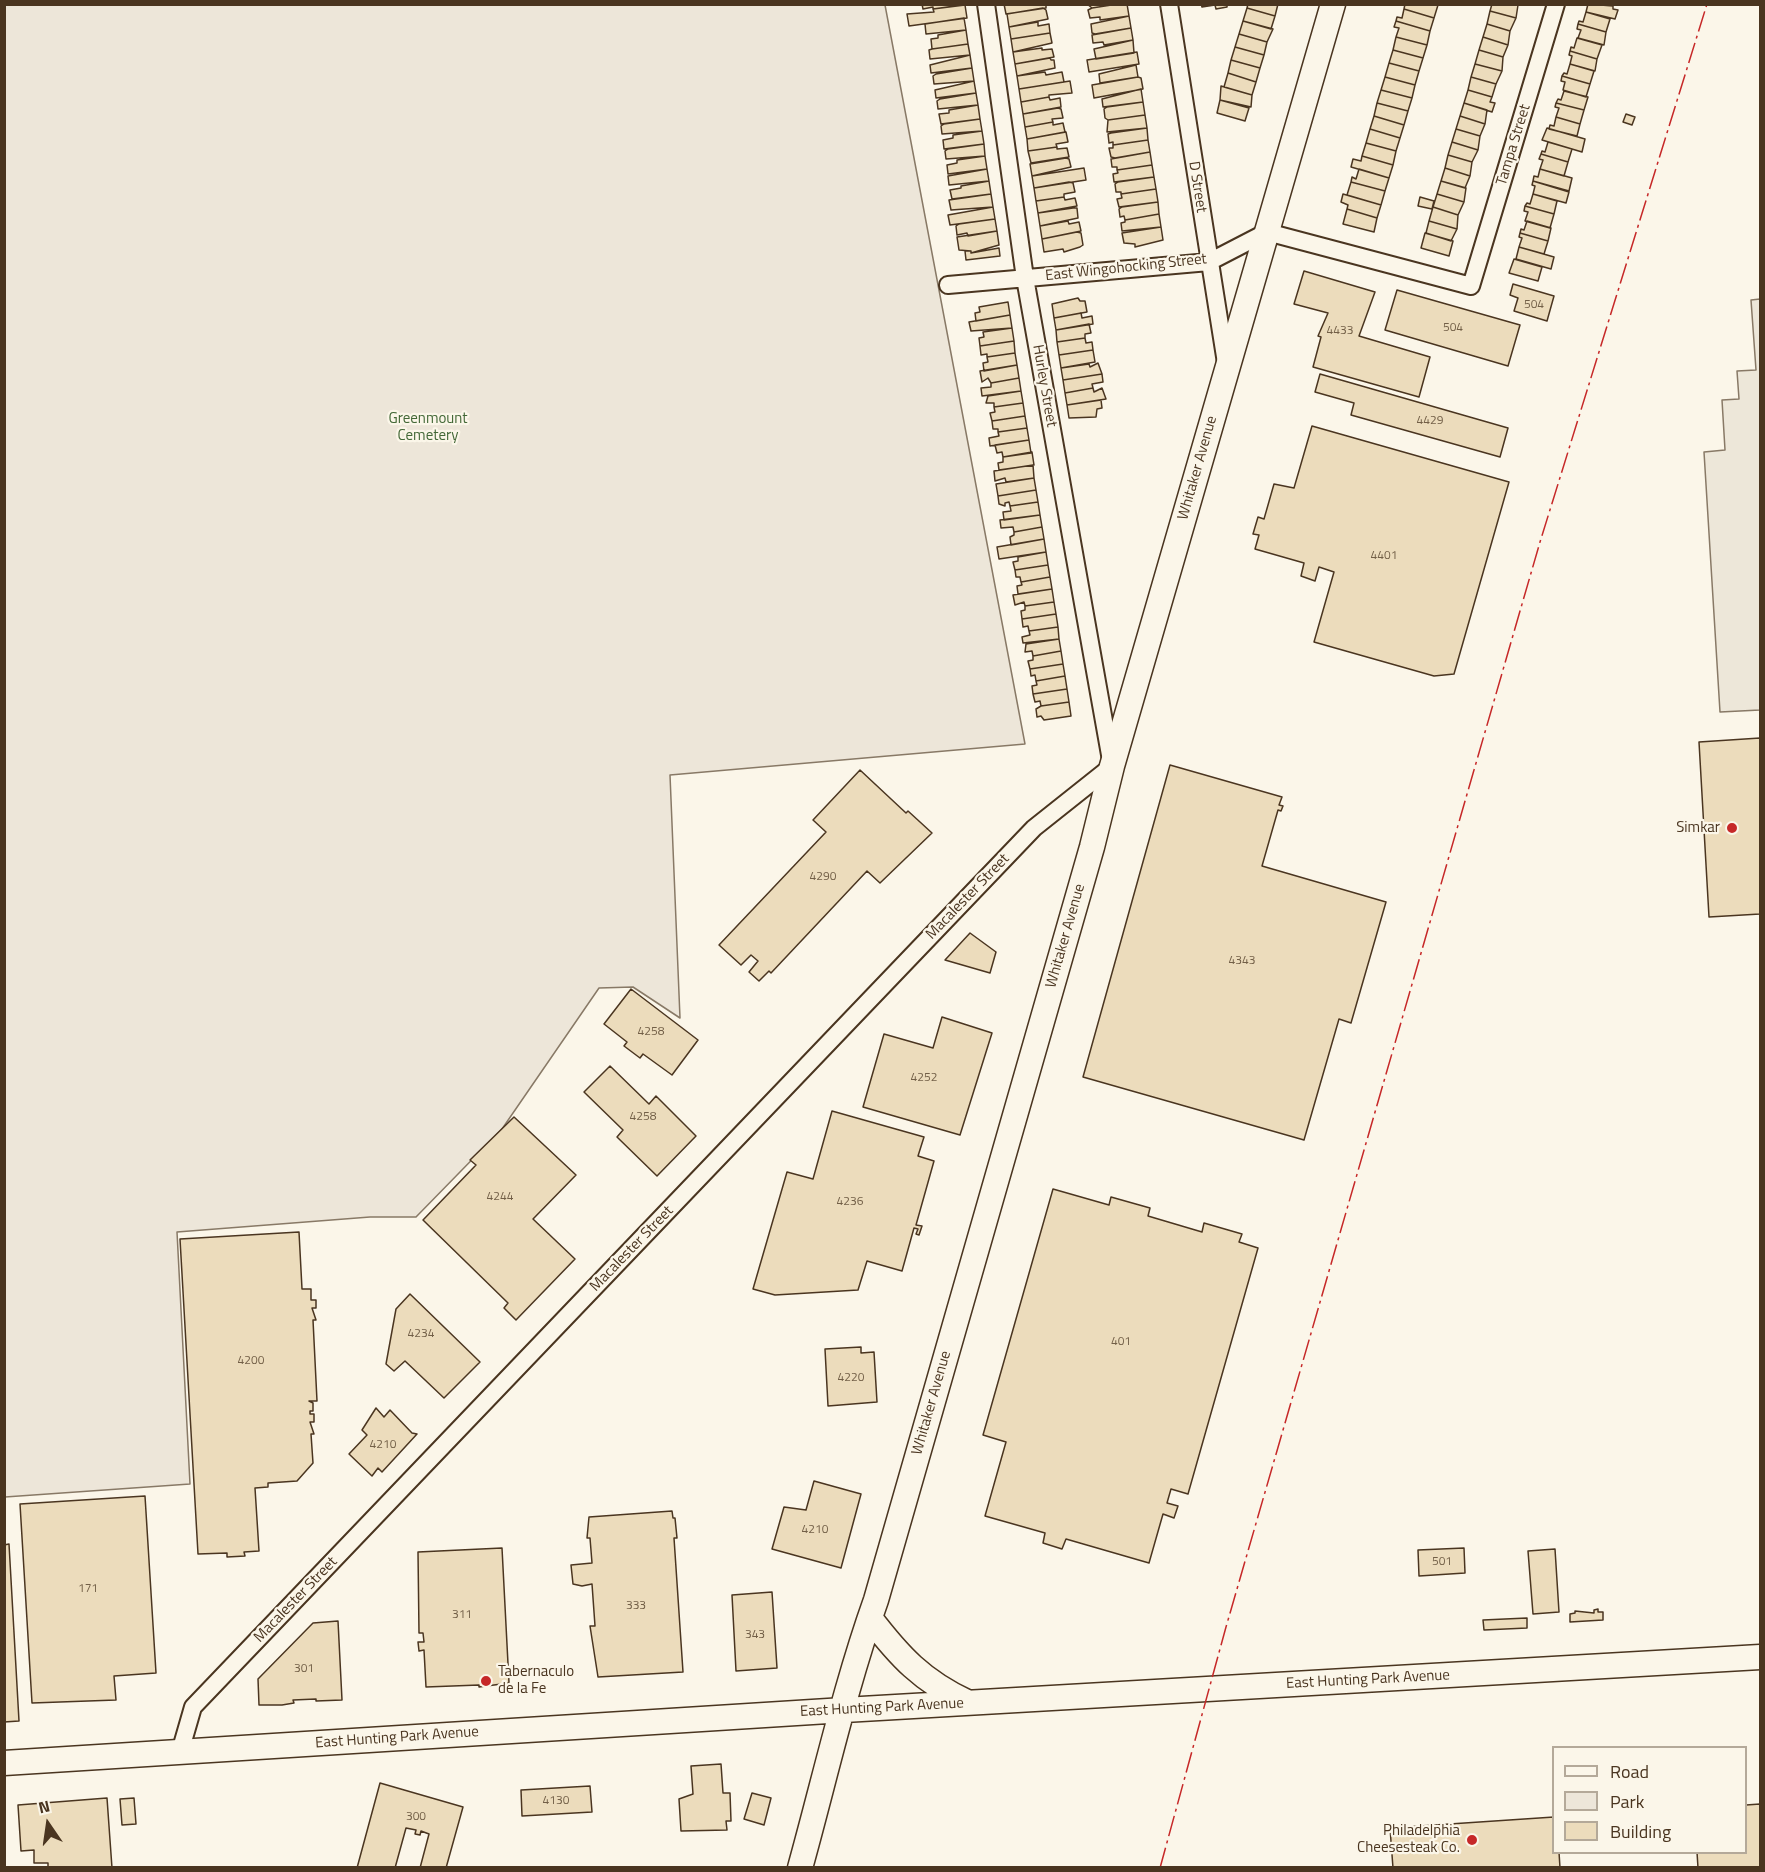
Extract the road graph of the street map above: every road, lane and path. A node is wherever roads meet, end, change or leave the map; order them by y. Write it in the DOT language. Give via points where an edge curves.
graph roads {
  1 [pos="986,4"];
  2 [pos="1169,4"];
  3 [pos="1333,4"];
  4 [pos="1556,4"];
  5 [pos="1267,232"];
  6 [pos="1209,262"];
  7 [pos="1025,278"];
  8 [pos="948,285"];
  9 [pos="1227,370"];
  10 [pos="1112,766"];
  11 [pos="870,1618"];
  12 [pos="1761,1658"];
  13 [pos="969,1703"];
  14 [pos="844,1710"];
  15 [pos="180,1752"];
  16 [pos="4,1763"];
  17 [pos="800,1868"];
  1 -- 7 [label="street, Hurley Street"];
  2 -- 6 [label="street, D Street"];
  3 -- 5 [label="main road, Whitaker Avenue"];
  4 -- 5 [label="street, Tampa Street" via="1471,286"];
  5 -- 6 [label="street, East Wingohocking Street"];
  5 -- 9 [label="main road, Whitaker Avenue"];
  6 -- 7 [label="street, East Wingohocking Street"];
  6 -- 9 [label="street, D Street"];
  7 -- 8 [label="street, East Wingohocking Street"];
  7 -- 10 [label="street, Hurley Street"];
  9 -- 10 [label="main road, Whitaker Avenue"];
  10 -- 11 [label="main road, Whitaker Avenue"];
  10 -- 15 [label="street, Macalester Street" via="1034,828 193,1707"];
  11 -- 13 [label="main road" via="900,1658 942,1691"];
  11 -- 14 [label="main road, Whitaker Avenue" via="856,1656"];
  12 -- 13 [label="main road, East Hunting Park Avenue"];
  13 -- 14 [label="main road, East Hunting Park Avenue"];
  14 -- 15 [label="main road, East Hunting Park Avenue"];
  14 -- 17 [label="main road, Whitaker Avenue"];
  15 -- 16 [label="main road, East Hunting Park Avenue"];
}
